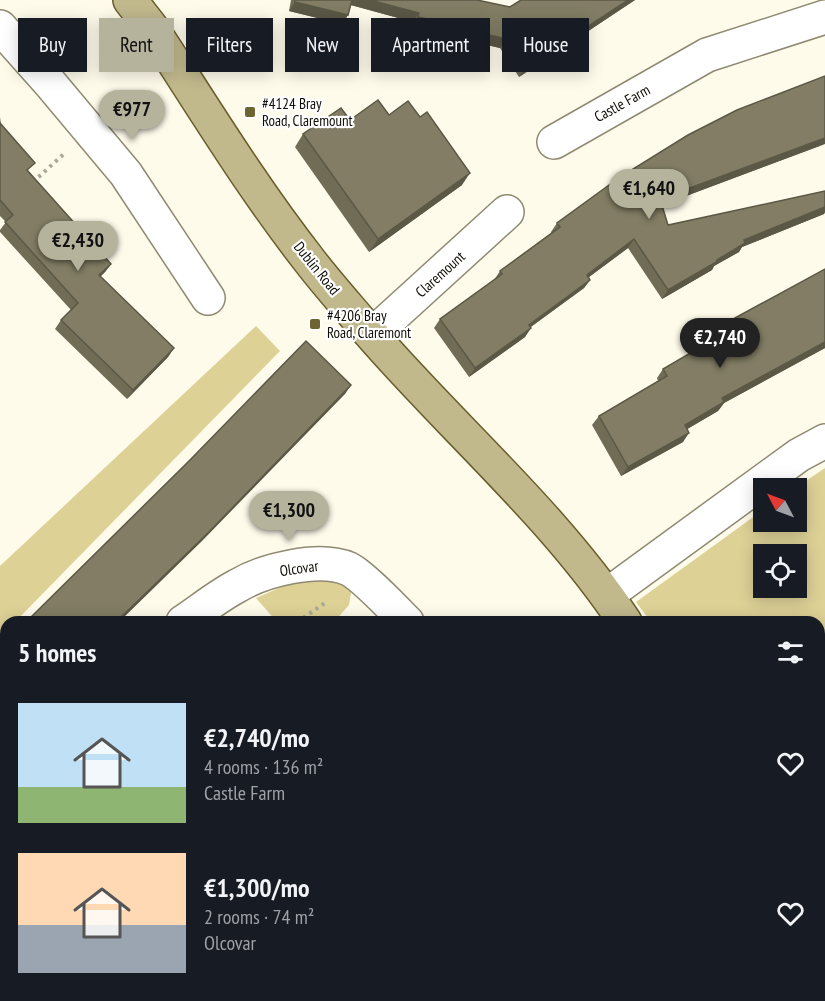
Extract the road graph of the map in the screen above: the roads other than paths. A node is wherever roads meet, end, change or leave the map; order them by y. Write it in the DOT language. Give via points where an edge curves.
graph roads {
  1 [pos="130,0"];
  2 [pos="825,17"];
  3 [pos="0,27"];
  4 [pos="554,142"];
  5 [pos="507,212"];
  6 [pos="208,298"];
  7 [pos="372,335"];
  8 [pos="825,441"];
  9 [pos="607,594"];
  10 [pos="192,616"];
  11 [pos="389,616"];
  12 [pos="621,616"];
  1 -- 7 [label="main road, Dublin Road" via="309,260"];
  2 -- 4 [label="street, Castle Farm" via="706,55"];
  3 -- 6 [label="street" via="126,174"];
  5 -- 7 [label="street, Claremount"];
  7 -- 9 [label="main road, Dublin Road" via="566,544"];
  8 -- 9 [label="street" via="799,455"];
  9 -- 12 [label="main road, Dublin Road"];
  10 -- 11 [label="street, Olcovar" via="238,585 281,568 324,564 349,569"];
}
